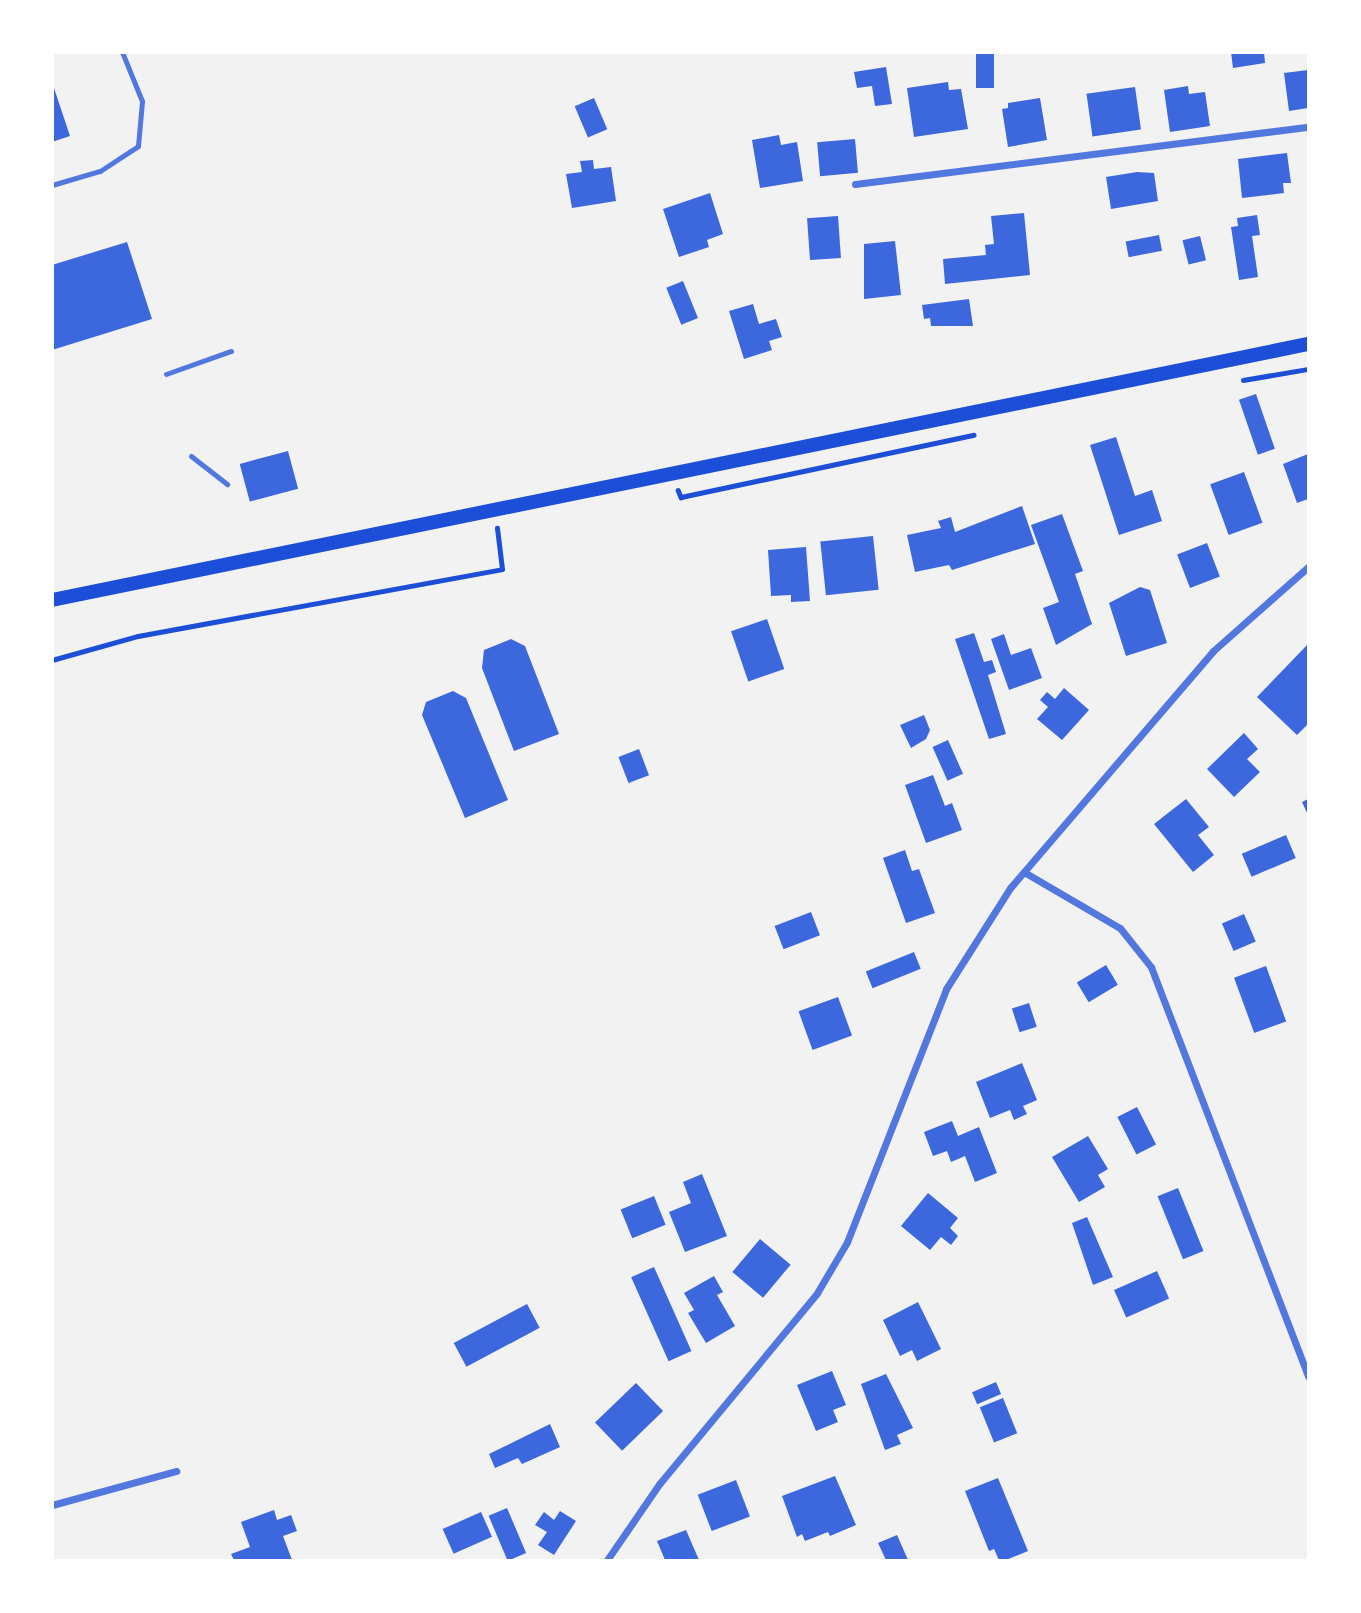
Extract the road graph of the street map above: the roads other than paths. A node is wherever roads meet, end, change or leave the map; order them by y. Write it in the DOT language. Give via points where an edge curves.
graph roads {
  1 [pos="122,52"];
  2 [pos="1308,127"];
  3 [pos="855,184"];
  4 [pos="52,185"];
  5 [pos="1308,344"];
  6 [pos="231,351"];
  7 [pos="166,374"];
  8 [pos="191,456"];
  9 [pos="227,484"];
  10 [pos="1308,567"];
  11 [pos="52,600"];
  12 [pos="1024,872"];
  13 [pos="1308,1377"];
  14 [pos="176,1471"];
  15 [pos="52,1505"];
  16 [pos="607,1560"];
  1 -- 4 [label="lane" via="142,101 138,146 100,171"];
  2 -- 3 [label="street"];
  5 -- 11 [label="main road"];
  6 -- 7 [label="lane"];
  8 -- 9 [label="lane"];
  10 -- 12 [label="street" via="1213,651"];
  12 -- 13 [label="street" via="1120,929 1151,967"];
  12 -- 16 [label="street" via="946,989 847,1242 817,1293 660,1483"];
  14 -- 15 [label="street"];
}
